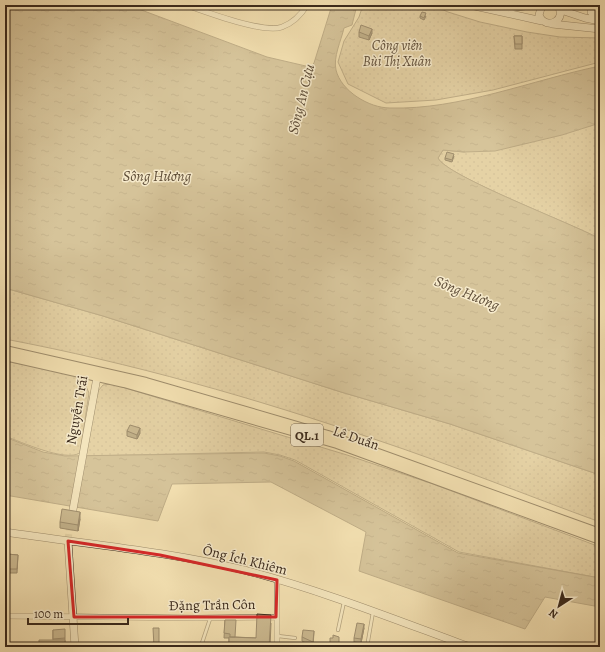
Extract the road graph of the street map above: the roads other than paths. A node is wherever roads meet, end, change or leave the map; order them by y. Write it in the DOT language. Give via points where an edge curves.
graph roads {
  1 [pos="186,5"];
  2 [pos="307,5"];
  3 [pos="470,5"];
  4 [pos="534,5"];
  5 [pos="542,5"];
  6 [pos="593,5"];
  7 [pos="495,7"];
  8 [pos="560,7"];
  9 [pos="542,21"];
  10 [pos="599,21"];
  11 [pos="552,24"];
  12 [pos="600,29"];
  13 [pos="5,350"];
  14 [pos="5,356"];
  15 [pos="97,373"];
  16 [pos="72,515"];
  17 [pos="5,532"];
  18 [pos="600,533"];
  19 [pos="600,540"];
  20 [pos="68,541"];
  21 [pos="277,580"];
  22 [pos="344,602"];
  23 [pos="373,612"];
  24 [pos="5,616"];
  25 [pos="210,616"];
  26 [pos="74,617"];
  27 [pos="276,617"];
  28 [pos="338,630"];
  29 [pos="277,636"];
  30 [pos="295,638"];
  31 [pos="201,646"];
  32 [pos="75,647"];
  33 [pos="277,647"];
  34 [pos="367,647"];
  35 [pos="468,647"];
  1 -- 2 [label="street" via="271,29 281,28 294,21"];
  3 -- 7 [label="main road"];
  4 -- 7 [label="main road"];
  5 -- 9 [label="main road" via="539,12"];
  6 -- 10 [label="main road" via="591,12"];
  7 -- 9 [label="main road"];
  8 -- 10 [label="main road"];
  8 -- 11 [label="main road" via="558,20"];
  9 -- 11 [label="main road"];
  11 -- 12 [label="main road"];
  13 -- 15 [label="main road, Lê Duẩn / QL.1"];
  14 -- 15 [label="main road, Lê Duẩn / QL.1"];
  15 -- 16 [label="main road, Nguyễn Trãi"];
  15 -- 18 [label="main road, Lê Duẩn / QL.1" via="169,388 328,434"];
  15 -- 19 [label="main road, Lê Duẩn / QL.1" via="337,444"];
  17 -- 20 [label="main road, Ông Ích Khiêm"];
  20 -- 21 [label="main road, Ông Ích Khiêm" via="201,562"];
  20 -- 26 [label="main road"];
  21 -- 22 [label="main road, Ông Ích Khiêm"];
  21 -- 27 [label="street"];
  22 -- 23 [label="main road, Ông Ích Khiêm"];
  22 -- 28 [label="lane"];
  23 -- 34 [label="lane"];
  23 -- 35 [label="main road, Ông Ích Khiêm"];
  24 -- 26 [label="street, Đặng Trần Côn"];
  25 -- 26 [label="street, Đặng Trần Côn"];
  25 -- 27 [label="street, Đặng Trần Côn"];
  25 -- 31 [label="lane"];
  26 -- 32 [label="main road"];
  27 -- 29 [label="street"];
  29 -- 30 [label="lane"];
  29 -- 33 [label="street"];
}
